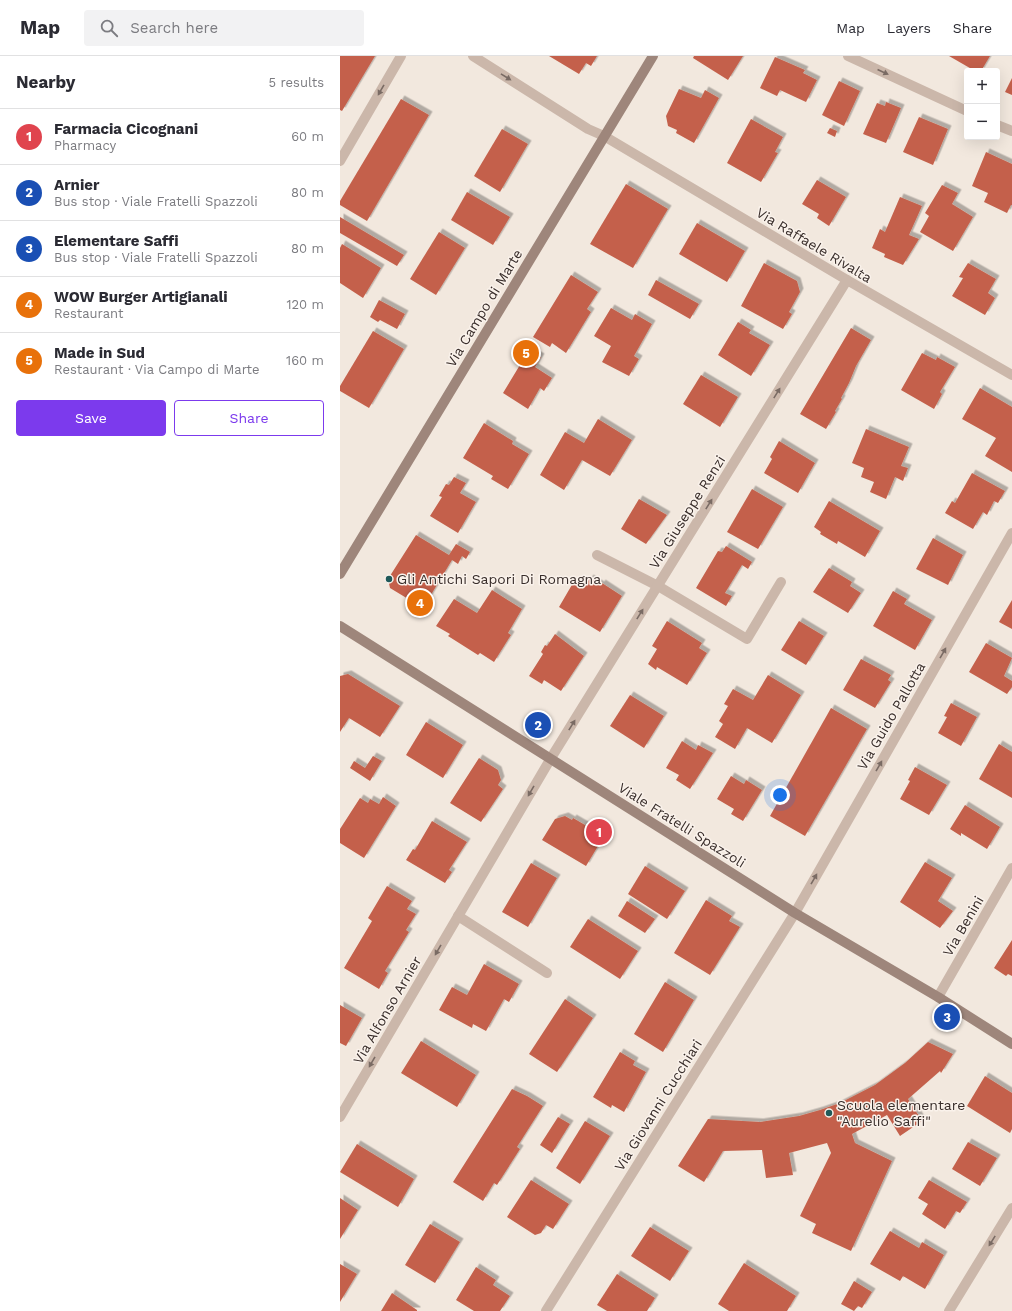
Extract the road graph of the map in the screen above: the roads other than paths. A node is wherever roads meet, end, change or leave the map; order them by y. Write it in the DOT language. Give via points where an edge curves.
graph roads {
  1 [pos="401,56"];
  2 [pos="473,56"];
  3 [pos="653,56"];
  4 [pos="848,56"];
  5 [pos="964,110"];
  6 [pos="1000,125"];
  7 [pos="1012,131"];
  8 [pos="604,136"];
  9 [pos="340,161"];
  10 [pos="847,280"];
  11 [pos="1012,375"];
  12 [pos="1012,533"];
  13 [pos="597,555"];
  14 [pos="340,574"];
  15 [pos="781,582"];
  16 [pos="658,586"];
  17 [pos="340,626"];
  18 [pos="551,758"];
  19 [pos="1012,868"];
  20 [pos="795,913"];
  21 [pos="458,916"];
  22 [pos="547,973"];
  23 [pos="938,997"];
  24 [pos="1012,1044"];
  25 [pos="340,1117"];
  26 [pos="1012,1208"];
  27 [pos="546,1311"];
  28 [pos="949,1311"];
  1 -- 9 [label="street, one-way"];
  2 -- 8 [label="street, Via Raffaele Rivalta, one-way" via="588,129"];
  3 -- 8 [label="street, Via Campo di Marte"];
  4 -- 5 [label="street, one-way"];
  6 -- 7 [label="street"];
  8 -- 10 [label="street, Via Raffaele Rivalta"];
  8 -- 14 [label="street, Via Campo di Marte"];
  10 -- 11 [label="street, Via Raffaele Rivalta"];
  16 -- 10 [label="street, Via Giuseppe Renzi, one-way"];
  20 -- 12 [label="street, Via Guido Pallotta, one-way"];
  13 -- 16 [label="street"];
  15 -- 16 [label="street" via="747,639"];
  18 -- 16 [label="street, Via Giuseppe Renzi, one-way"];
  17 -- 18 [label="street, Viale Fratelli Spazzoli"];
  18 -- 20 [label="street, Viale Fratelli Spazzoli"];
  18 -- 21 [label="street, Via Alfonso Arnier, one-way"];
  19 -- 23 [label="street, Via Benini"];
  20 -- 23 [label="street, Viale Fratelli Spazzoli"];
  20 -- 27 [label="street, Via Giovanni Cucchiari"];
  21 -- 22 [label="street"];
  21 -- 25 [label="street, Via Alfonso Arnier, one-way"];
  23 -- 24 [label="street, Viale Fratelli Spazzoli"];
  26 -- 28 [label="street, one-way"];
}
